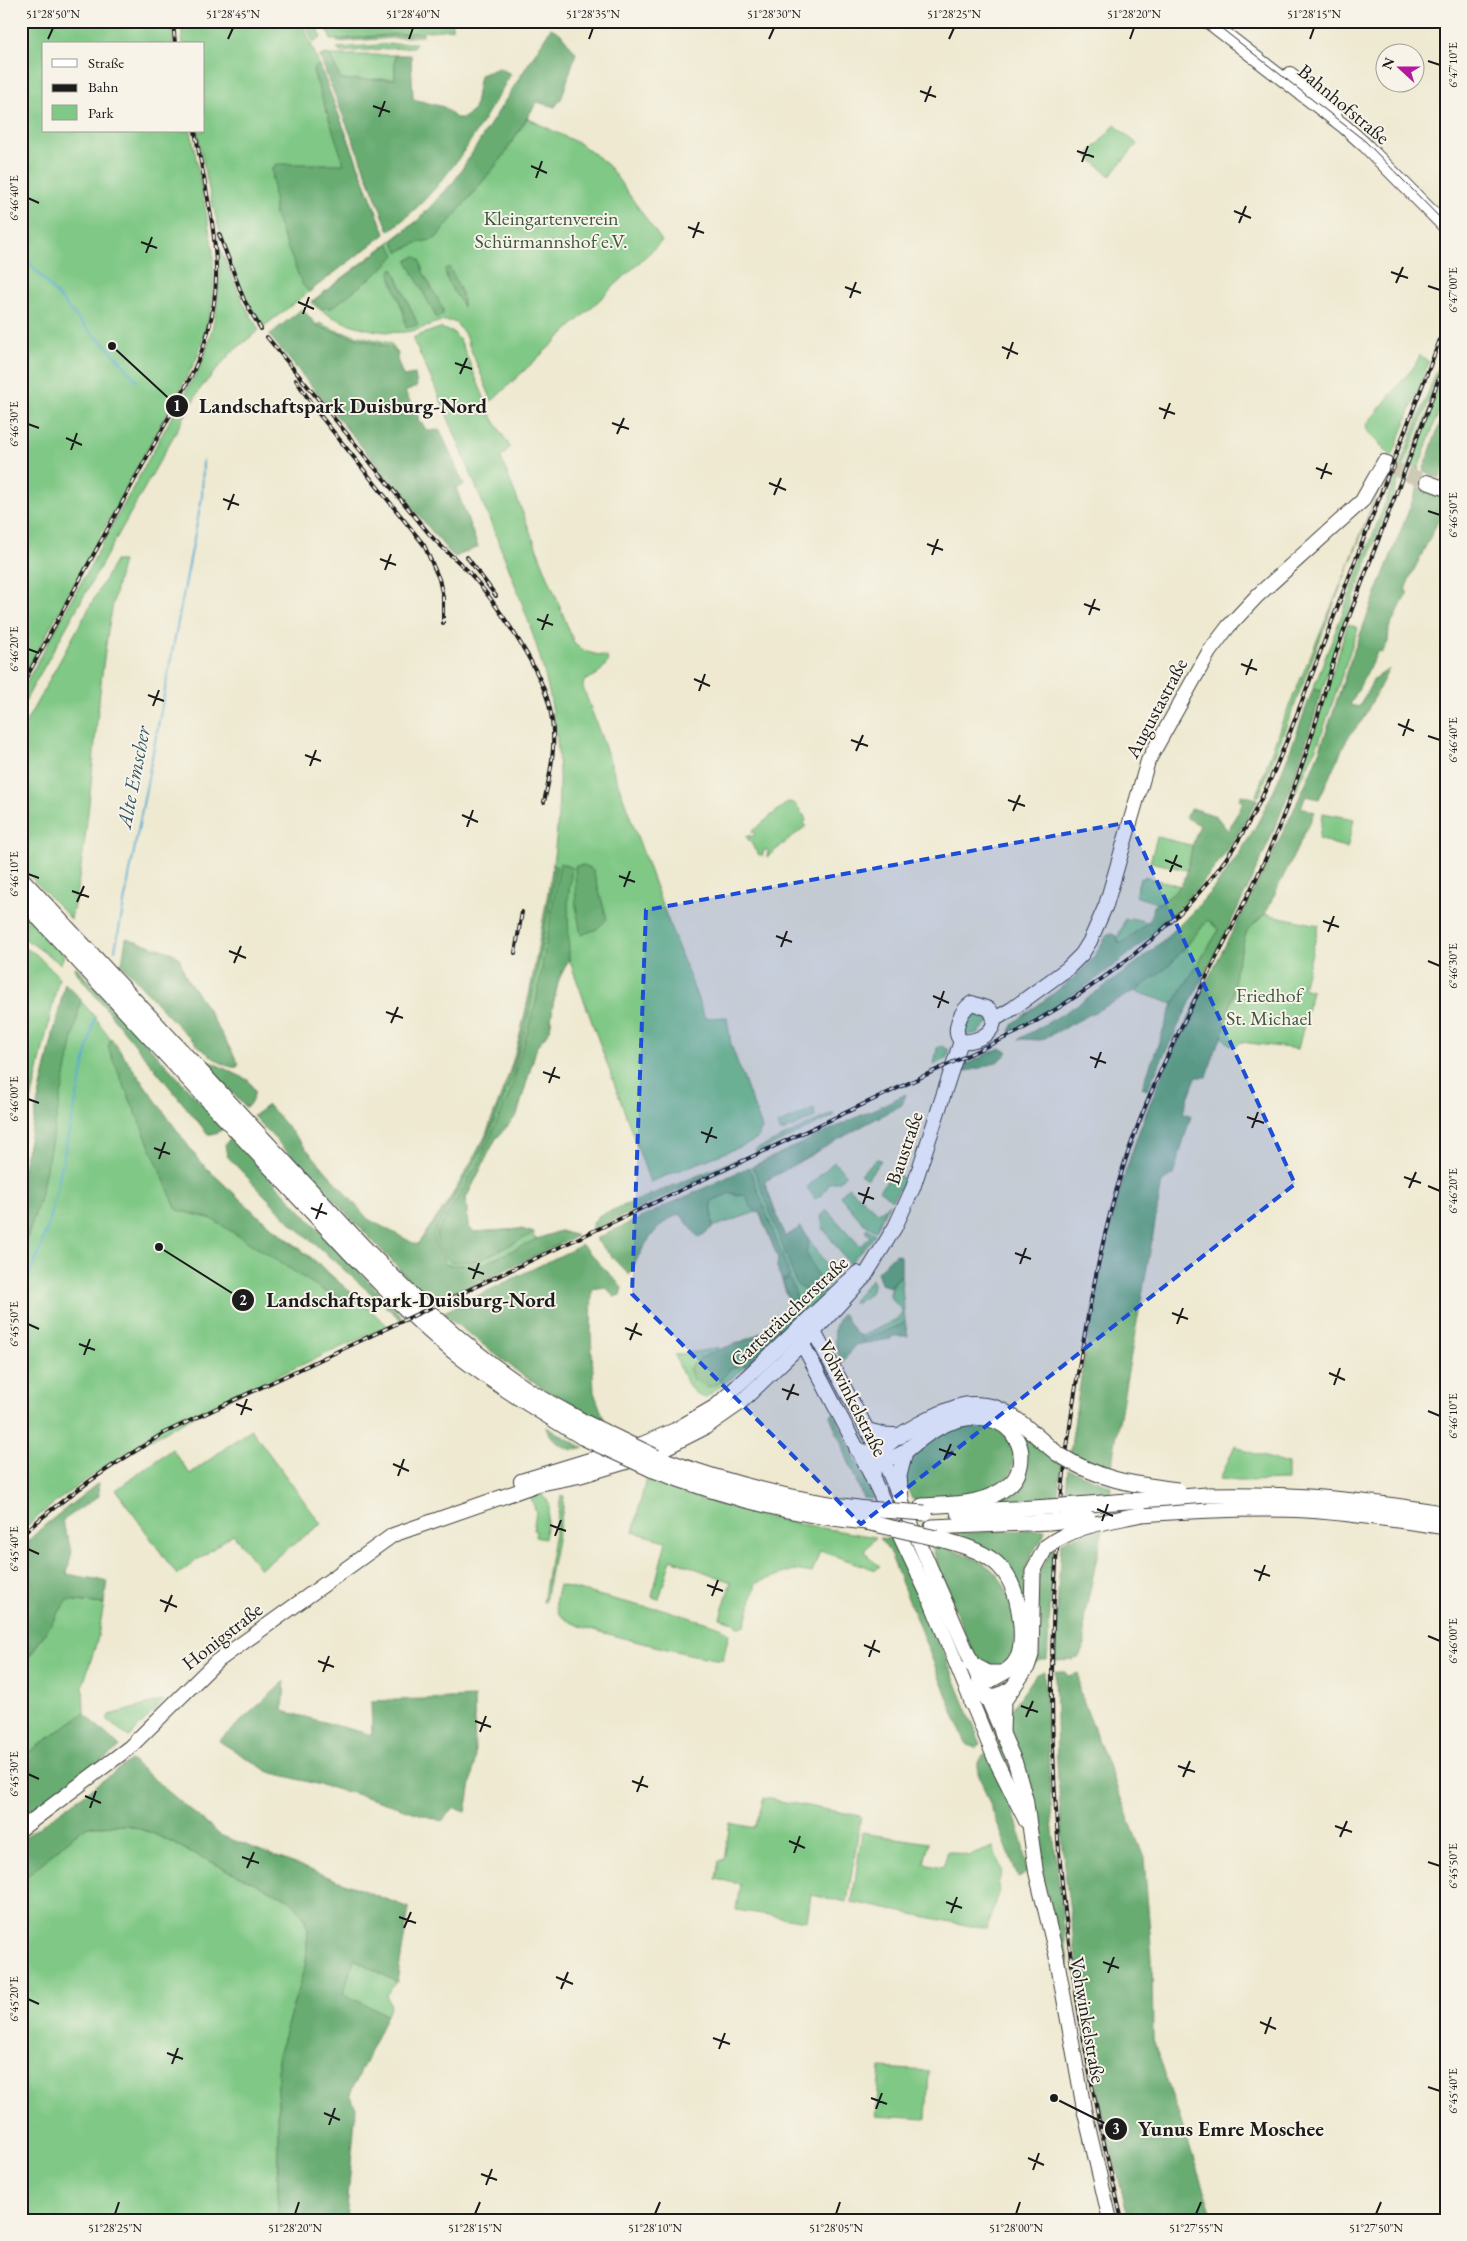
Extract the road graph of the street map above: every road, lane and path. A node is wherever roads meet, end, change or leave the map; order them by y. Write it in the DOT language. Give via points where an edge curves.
graph roads {
  1 [pos="1208,21"];
  2 [pos="1222,21"];
  3 [pos="1446,217"];
  4 [pos="1446,228"];
  5 [pos="1386,464"];
  6 [pos="1427,482"];
  7 [pos="1446,489"];
  8 [pos="21,878"];
  9 [pos="21,899"];
  10 [pos="995,1019"];
  11 [pos="961,1041"];
  12 [pos="872,1263"];
  13 [pos="807,1329"];
  14 [pos="802,1343"];
  15 [pos="698,1417"];
  16 [pos="713,1423"];
  17 [pos="585,1430"];
  18 [pos="869,1431"];
  19 [pos="696,1432"];
  20 [pos="900,1436"];
  21 [pos="857,1449"];
  22 [pos="905,1452"];
  23 [pos="880,1456"];
  24 [pos="560,1474"];
  25 [pos="873,1479"];
  26 [pos="1207,1495"];
  27 [pos="901,1499"];
  28 [pos="924,1509"];
  29 [pos="1142,1514"];
  30 [pos="1446,1514"];
  31 [pos="1049,1515"];
  32 [pos="866,1516"];
  33 [pos="1446,1527"];
  34 [pos="934,1532"];
  35 [pos="971,1664"];
  36 [pos="1003,1673"];
  37 [pos="1011,1689"];
  38 [pos="977,1694"];
  39 [pos="1002,1733"];
  40 [pos="1030,1828"];
  41 [pos="21,1829"];
  42 [pos="1110,2220"];
  1 -- 4 [label="main road, Bahnhofstraße" via="1345,127"];
  2 -- 3 [label="main road, Bahnhofstraße" via="1372,140"];
  5 -- 10 [label="main road, Augustastraße" via="1362,501 1257,596 1209,652 1148,761 1106,904 1090,941 1067,969"];
  6 -- 7 [label="main road"];
  8 -- 17 [label="highway" via="413,1298 469,1347"];
  9 -- 17 [label="highway" via="404,1307 478,1370 518,1399"];
  10 -- 11 [label="main road" via="990,1032 976,1040"];
  10 -- 11 [label="main road, Baustraße" via="985,1007 968,1005 961,1014 957,1031"];
  11 -- 12 [label="main road, Baustraße" via="913,1188 895,1227"];
  12 -- 13 [label="main road, Gartsträucherstraße" via="859,1270"];
  13 -- 14 [label="main road, Vohwinkelstraße"];
  13 -- 15 [label="main road, Gartsträucherstraße" via="720,1404"];
  13 -- 18 [label="main road, Vohwinkelstraße"];
  14 -- 16 [label="main road, Gartsträucherstraße" via="739,1404"];
  14 -- 21 [label="main road, Vohwinkelstraße"];
  15 -- 16 [label="main road"];
  15 -- 19 [label="main road"];
  15 -- 24 [label="main road, Gartsträucherstraße" via="642,1444"];
  16 -- 19 [label="main road, Gartsträucherstraße"];
  17 -- 32 [label="highway, bridge" via="651,1469 729,1497 808,1515"];
  18 -- 20 [label="highway"];
  18 -- 23 [label="main road, Vohwinkelstraße"];
  19 -- 24 [label="main road, Gartsträucherstraße" via="653,1454"];
  20 -- 23 [label="highway"];
  20 -- 26 [label="highway, bridge" via="957,1407 984,1405 1010,1416 1077,1466 1112,1480"];
  21 -- 23 [label="highway"];
  21 -- 25 [label="main road, Vohwinkelstraße"];
  22 -- 23 [label="highway"];
  22 -- 27 [label="highway" via="899,1476"];
  22 -- 28 [label="highway" via="934,1430 965,1418 982,1416 1007,1427 1016,1437 1021,1451 1020,1466 1012,1482 1002,1491 987,1499"];
  23 -- 25 [label="highway"];
  23 -- 27 [label="main road, Vohwinkelstraße"];
  24 -- 41 [label="main road, Honigstraße" via="394,1534 216,1662 130,1747"];
  25 -- 38 [label="main road, Vohwinkelstraße"];
  26 -- 30 [label="highway" via="1307,1496"];
  26 -- 31 [label="highway, bridge"];
  27 -- 35 [label="main road, Vohwinkelstraße"];
  28 -- 31 [label="highway"];
  28 -- 32 [label="highway, bridge"];
  29 -- 31 [label="highway, bridge"];
  29 -- 33 [label="highway" via="1214,1509 1305,1510"];
  29 -- 37 [label="highway, bridge" via="1077,1528 1046,1547 1033,1571 1027,1667"];
  31 -- 34 [label="highway"];
  32 -- 34 [label="highway, bridge"];
  34 -- 36 [label="highway" via="982,1553 1004,1570 1013,1584 1022,1639 1017,1660"];
  35 -- 36 [label="highway" via="988,1674"];
  35 -- 38 [label="main road, Vohwinkelstraße"];
  36 -- 38 [label="highway"];
  37 -- 38 [label="highway" via="1000,1695"];
  37 -- 39 [label="highway" via="1002,1709"];
  38 -- 39 [label="main road, Vohwinkelstraße"];
  38 -- 40 [label="main road, Vohwinkelstraße" via="1014,1801"];
  39 -- 40 [label="main road, Vohwinkelstraße" via="1015,1762"];
  40 -- 42 [label="main road, Vohwinkelstraße" via="1084,2109"];
}
